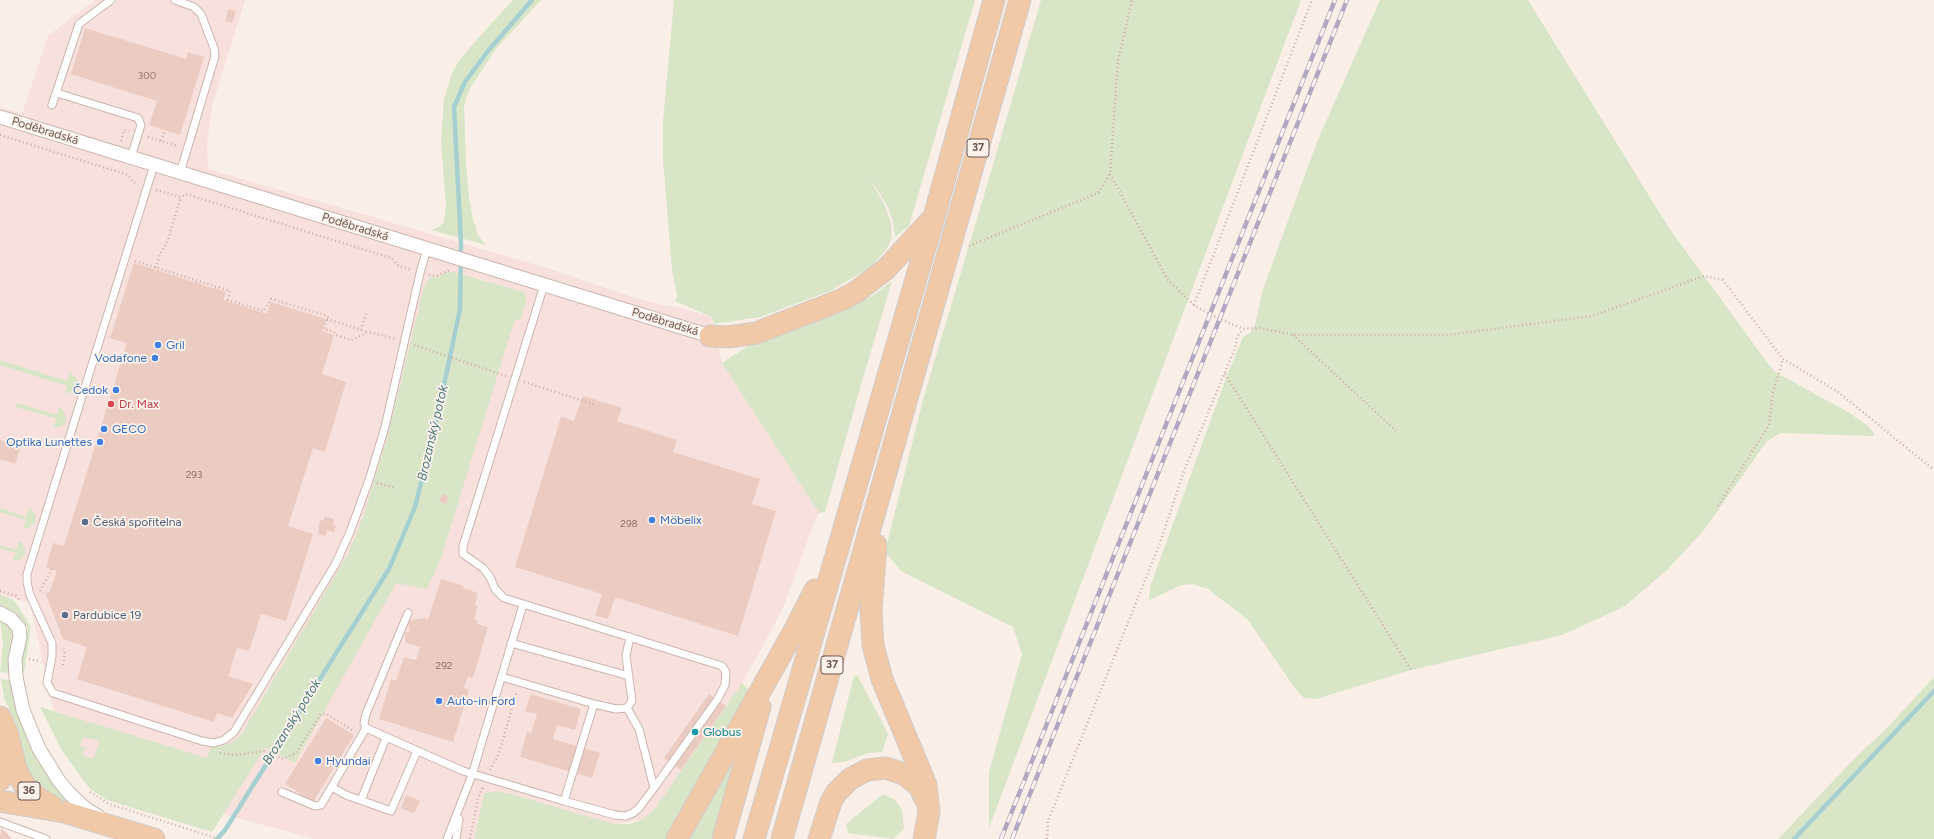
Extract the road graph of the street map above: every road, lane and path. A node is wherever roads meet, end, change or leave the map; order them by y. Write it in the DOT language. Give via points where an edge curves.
graph roads {
  1 [pos="111,0"];
  2 [pos="176,0"];
  3 [pos="994,0"];
  4 [pos="1020,0"];
  5 [pos="1132,0"];
  6 [pos="1312,0"];
  7 [pos="57,93"];
  8 [pos="52,105"];
  9 [pos="0,117"];
  10 [pos="165,130"];
  11 [pos="0,135"];
  12 [pos="162,141"];
  13 [pos="131,157"];
  14 [pos="154,164"];
  15 [pos="180,173"];
  16 [pos="1110,174"];
  17 [pos="147,187"];
  18 [pos="181,197"];
  19 [pos="934,217"];
  20 [pos="428,249"];
  21 [pos="948,254"];
  22 [pos="130,260"];
  23 [pos="156,268"];
  24 [pos="452,270"];
  25 [pos="420,273"];
  26 [pos="544,285"];
  27 [pos="1194,305"];
  28 [pos="367,312"];
  29 [pos="327,320"];
  30 [pos="1242,329"];
  31 [pos="361,330"];
  32 [pos="369,332"];
  33 [pos="1292,334"];
  34 [pos="710,336"];
  35 [pos="404,341"];
  36 [pos="1783,359"];
  37 [pos="1224,374"];
  38 [pos="515,379"];
  39 [pos="596,405"];
  40 [pos="1396,431"];
  41 [pos="1934,470"];
  42 [pos="369,480"];
  43 [pos="396,488"];
  44 [pos="881,490"];
  45 [pos="1718,506"];
  46 [pos="839,542"];
  47 [pos="52,569"];
  48 [pos="0,591"];
  49 [pos="40,591"];
  50 [pos="19,599"];
  51 [pos="523,605"];
  52 [pos="0,613"];
  53 [pos="408,613"];
  54 [pos="630,637"];
  55 [pos="512,643"];
  56 [pos="1411,670"];
  57 [pos="628,676"];
  58 [pos="769,676"];
  59 [pos="502,677"];
  60 [pos="519,682"];
  61 [pos="594,704"];
  62 [pos="0,706"];
  63 [pos="628,708"];
  64 [pos="366,728"];
  65 [pos="5,729"];
  66 [pos="361,735"];
  67 [pos="386,738"];
  68 [pos="214,743"];
  69 [pos="417,751"];
  70 [pos="472,775"];
  71 [pos="486,779"];
  72 [pos="0,780"];
  73 [pos="84,787"];
  74 [pos="332,787"];
  75 [pos="654,788"];
  76 [pos="282,792"];
  77 [pos="466,793"];
  78 [pos="361,800"];
  79 [pos="0,801"];
  80 [pos="564,801"];
  81 [pos="80,817"];
  82 [pos="0,822"];
  83 [pos="926,830"];
  84 [pos="147,837"];
  85 [pos="46,839"];
  86 [pos="219,839"];
  87 [pos="447,839"];
  88 [pos="456,839"];
  89 [pos="470,839"];
  90 [pos="677,839"];
  91 [pos="723,839"];
  92 [pos="754,839"];
  93 [pos="782,839"];
  94 [pos="819,839"];
  95 [pos="1047,839"];
  1 -- 7 [label="lane" via="79,24"];
  2 -- 15 [label="lane" via="194,7 201,14 215,56"];
  3 -- 19 [label="main road, 37"];
  4 -- 21 [label="main road, 37"];
  5 -- 16 [label="path" via="1118,60"];
  6 -- 27 [label="path"];
  7 -- 8 [label="lane"];
  7 -- 13 [label="lane" via="138,118 141,125"];
  9 -- 13 [label="street, Poděbradská"];
  10 -- 12 [label="path"];
  11 -- 17 [label="path" via="128,175 133,182"];
  13 -- 14 [label="street, Poděbradská"];
  14 -- 15 [label="street, Poděbradská"];
  14 -- 17 [label="lane"];
  15 -- 20 [label="street, Poděbradská"];
  16 -- 21 [label="path" via="1098,192"];
  16 -- 27 [label="path" via="1168,280"];
  17 -- 18 [label="path"];
  17 -- 68 [label="lane" via="27,574 27,582 30,595 52,643 46,683 53,693"];
  18 -- 23 [label="path" via="167,243"];
  18 -- 25 [label="path" via="186,194 391,258 399,266"];
  19 -- 34 [label="main road" via="886,269 841,300 756,333 728,337"];
  19 -- 46 [label="main road, 37"];
  20 -- 25 [label="lane"];
  20 -- 26 [label="street, Poděbradská"];
  21 -- 44 [label="main road, 37"];
  22 -- 23 [label="path"];
  23 -- 29 [label="path" via="230,291 228,300 264,311 271,299 328,316"];
  24 -- 25 [label="path" via="436,276"];
  25 -- 35 [label="lane"];
  26 -- 34 [label="street, Poděbradská"];
  26 -- 38 [label="lane"];
  27 -- 30 [label="path"];
  28 -- 31 [label="path"];
  29 -- 31 [label="path"];
  29 -- 32 [label="path" via="324,329 351,340"];
  30 -- 33 [label="path" via="1260,328"];
  30 -- 37 [label="path"];
  31 -- 32 [label="path"];
  32 -- 35 [label="path"];
  33 -- 36 [label="path" via="1448,335 1592,316 1704,276 1723,280"];
  33 -- 40 [label="path"];
  35 -- 38 [label="path"];
  35 -- 42 [label="lane"];
  36 -- 41 [label="path" via="1838,392"];
  36 -- 45 [label="path" via="1773,392 1769,425"];
  37 -- 56 [label="path"];
  37 -- 95 [label="path" via="1184,471 1160,543 1048,821"];
  38 -- 39 [label="path"];
  38 -- 51 [label="lane" via="462,550 464,556 487,573 499,594"];
  42 -- 43 [label="path"];
  42 -- 68 [label="lane" via="350,532 322,587 234,732 224,740"];
  44 -- 83 [label="main road" via="871,605 873,645 882,679 924,779 929,801"];
  44 -- 93 [label="main road, 37"];
  46 -- 58 [label="main road"];
  46 -- 92 [label="main road, 37"];
  47 -- 49 [label="path"];
  48 -- 50 [label="path"];
  51 -- 54 [label="lane"];
  51 -- 55 [label="lane"];
  52 -- 84 [label="street" via="11,619 19,628 15,666 19,693 31,729 49,766 70,794 86,809 108,822"];
  53 -- 64 [label="lane" via="366,714"];
  54 -- 57 [label="lane" via="626,656"];
  54 -- 75 [label="lane" via="722,666 726,672 725,685 717,700"];
  55 -- 57 [label="lane"];
  55 -- 59 [label="lane"];
  57 -- 63 [label="lane" via="632,700"];
  58 -- 90 [label="main road"];
  58 -- 91 [label="main road"];
  59 -- 60 [label="lane"];
  59 -- 70 [label="lane"];
  60 -- 61 [label="lane"];
  60 -- 71 [label="path" via="498,753"];
  61 -- 63 [label="lane" via="616,709"];
  61 -- 80 [label="lane"];
  62 -- 65 [label="street"];
  63 -- 75 [label="lane" via="639,729"];
  64 -- 66 [label="lane"];
  64 -- 67 [label="lane"];
  65 -- 72 [label="main road, 36" via="9,757"];
  65 -- 81 [label="main road, 36" via="16,769 24,785 46,803"];
  66 -- 68 [label="path" via="326,714 321,714 296,753 281,758 264,751 224,754 218,752"];
  66 -- 74 [label="lane"];
  67 -- 69 [label="lane"];
  67 -- 78 [label="lane"];
  69 -- 70 [label="lane"];
  69 -- 78 [label="lane" via="391,810"];
  70 -- 71 [label="lane"];
  70 -- 77 [label="lane"];
  71 -- 80 [label="lane"];
  71 -- 89 [label="path" via="478,798"];
  73 -- 86 [label="path" via="109,804"];
  74 -- 76 [label="lane" via="318,807"];
  74 -- 78 [label="lane"];
  75 -- 80 [label="lane" via="639,808 625,816"];
  77 -- 87 [label="lane"];
  77 -- 88 [label="lane"];
  79 -- 81 [label="main road, 36"];
  81 -- 84 [label="main road, 36"];
  82 -- 85 [label="lane"];
  83 -- 94 [label="main road" via="925,797 912,779 895,770 877,768 850,779 836,793"];
}
